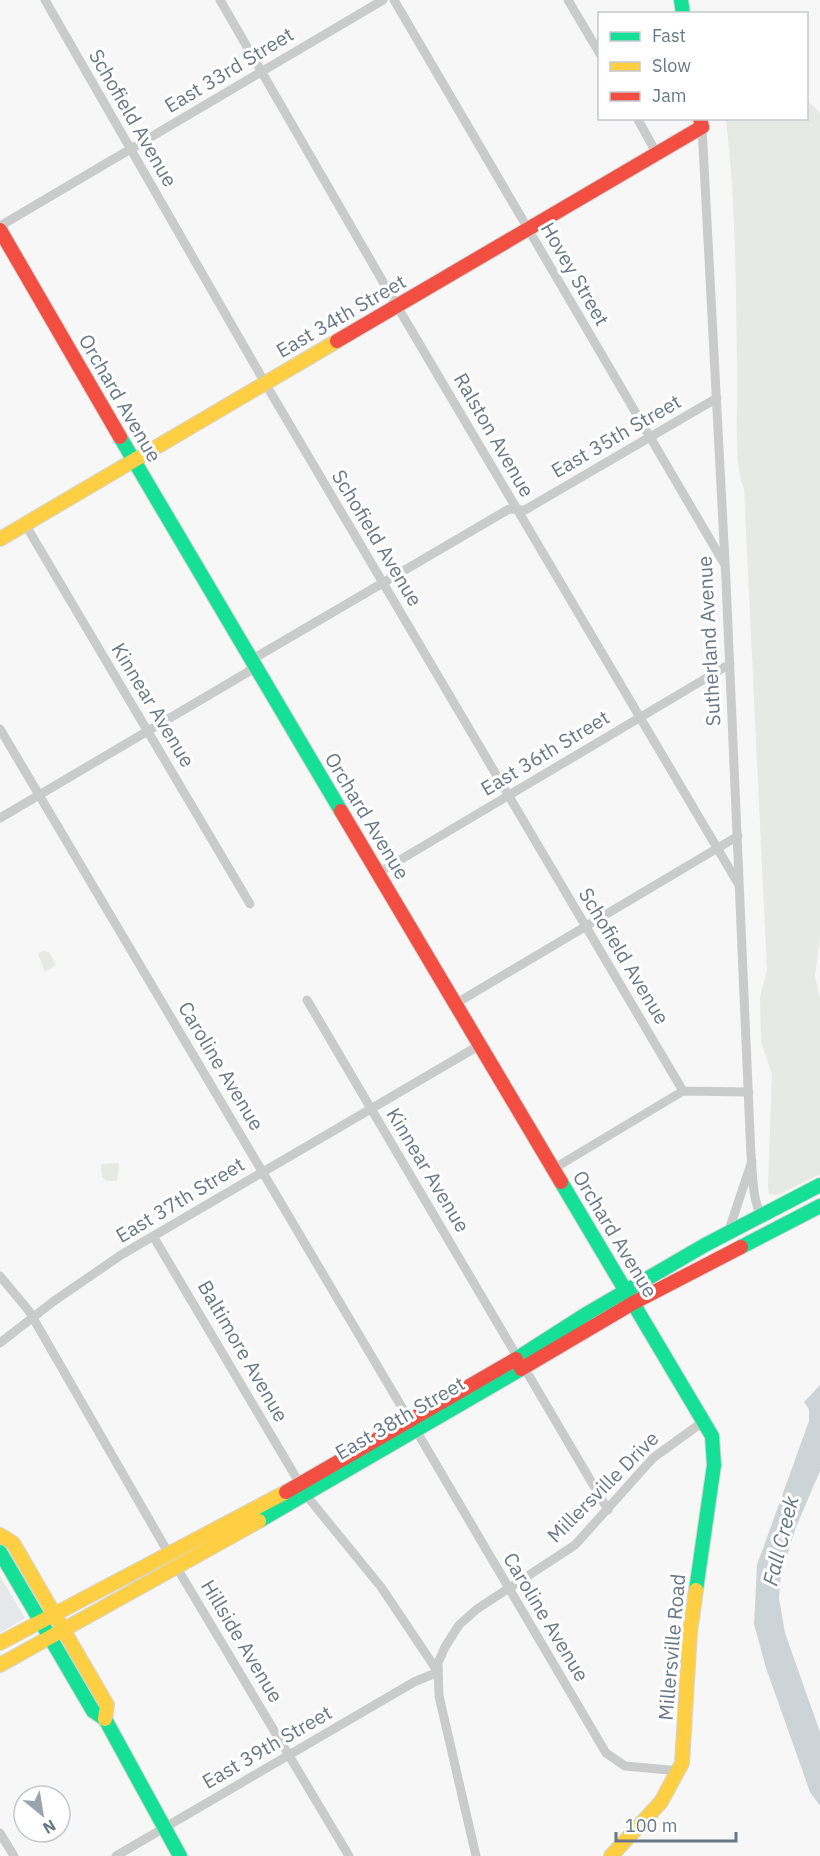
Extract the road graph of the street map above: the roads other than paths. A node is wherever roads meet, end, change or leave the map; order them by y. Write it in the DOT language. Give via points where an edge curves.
graph roads {
  1 [pos="45,0"];
  2 [pos="220,0"];
  3 [pos="382,0"];
  4 [pos="394,0"];
  5 [pos="568,0"];
  6 [pos="598,51"];
  7 [pos="262,72"];
  8 [pos="638,120"];
  9 [pos="701,123"];
  10 [pos="130,149"];
  11 [pos="657,154"];
  12 [pos="0,228"];
  13 [pos="528,229"];
  14 [pos="397,306"];
  15 [pos="265,383"];
  16 [pos="717,398"];
  17 [pos="650,438"];
  18 [pos="133,460"];
  19 [pos="516,509"];
  20 [pos="25,524"];
  21 [pos="0,538"];
  22 [pos="725,566"];
  23 [pos="383,583"];
  24 [pos="254,663"];
  25 [pos="730,664"];
  26 [pos="639,718"];
  27 [pos="0,729"];
  28 [pos="148,731"];
  29 [pos="39,795"];
  30 [pos="508,796"];
  31 [pos="0,819"];
  32 [pos="738,836"];
  33 [pos="717,848"];
  34 [pos="378,873"];
  35 [pos="740,887"];
  36 [pos="250,904"];
  37 [pos="585,925"];
  38 [pos="307,1000"];
  39 [pos="455,1004"];
  40 [pos="480,1045"];
  41 [pos="683,1091"];
  42 [pos="749,1092"];
  43 [pos="371,1108"];
  44 [pos="752,1161"];
  45 [pos="553,1169"];
  46 [pos="262,1172"];
  47 [pos="820,1185"];
  48 [pos="820,1206"];
  49 [pos="762,1216"];
  50 [pos="727,1234"];
  51 [pos="153,1236"];
  52 [pos="0,1276"];
  53 [pos="630,1297"];
  54 [pos="33,1318"];
  55 [pos="0,1343"];
  56 [pos="522,1363"];
  57 [pos="704,1421"];
  58 [pos="413,1426"];
  59 [pos="303,1489"];
  60 [pos="608,1510"];
  61 [pos="0,1535"];
  62 [pos="0,1552"];
  63 [pos="169,1554"];
  64 [pos="177,1568"];
  65 [pos="508,1588"];
  66 [pos="55,1615"];
  67 [pos="42,1622"];
  68 [pos="64,1630"];
  69 [pos="50,1637"];
  70 [pos="0,1643"];
  71 [pos="0,1665"];
  72 [pos="438,1672"];
  73 [pos="105,1719"];
  74 [pos="288,1755"];
  75 [pos="680,1771"];
  76 [pos="164,1828"];
  77 [pos="0,1833"];
  78 [pos="14,1856"];
  79 [pos="116,1856"];
  80 [pos="180,1856"];
  81 [pos="349,1856"];
  82 [pos="476,1856"];
  83 [pos="611,1856"];
  1 -- 10 [label="street, Schofield Avenue"];
  2 -- 7 [label="street, Ralston Avenue"];
  3 -- 7 [label="street, East 33rd Street"];
  4 -- 13 [label="street, Hovey Street"];
  5 -- 6 [label="street"];
  7 -- 10 [label="street, East 33rd Street"];
  7 -- 14 [label="street, Ralston Avenue"];
  8 -- 11 [label="street"];
  9 -- 11 [label="main road, East 34th Street"];
  9 -- 16 [label="street, Sutherland Avenue"];
  10 -- 12 [label="street, East 33rd Street"];
  10 -- 15 [label="street, Schofield Avenue"];
  11 -- 13 [label="main road, East 34th Street"];
  12 -- 18 [label="main road, Orchard Avenue"];
  13 -- 14 [label="main road, East 34th Street"];
  13 -- 17 [label="street, Hovey Street"];
  14 -- 15 [label="main road, East 34th Street"];
  14 -- 19 [label="street, Ralston Avenue"];
  15 -- 18 [label="main road, East 34th Street"];
  15 -- 23 [label="street, Schofield Avenue"];
  16 -- 17 [label="street, East 35th Street"];
  16 -- 22 [label="street, Sutherland Avenue"];
  17 -- 19 [label="street, East 35th Street" via="525,510"];
  17 -- 22 [label="street, Hovey Street"];
  18 -- 20 [label="main road, East 34th Street"];
  18 -- 24 [label="main road, Orchard Avenue"];
  19 -- 23 [label="street, East 35th Street" via="509,509"];
  19 -- 26 [label="street, Ralston Avenue"];
  20 -- 21 [label="main road, East 34th Street"];
  20 -- 28 [label="street, Kinnear Avenue"];
  22 -- 25 [label="street, Sutherland Avenue"];
  23 -- 24 [label="street, East 35th Street" via="258,656"];
  23 -- 30 [label="street, Schofield Avenue"];
  24 -- 28 [label="street, East 35th Street" via="248,672"];
  24 -- 34 [label="main road, Orchard Avenue"];
  25 -- 26 [label="street, East 36th Street"];
  25 -- 32 [label="street, Sutherland Avenue"];
  26 -- 30 [label="street, East 36th Street"];
  26 -- 33 [label="street, Ralston Avenue"];
  27 -- 29 [label="street, Caroline Avenue"];
  28 -- 29 [label="street, East 35th Street"];
  28 -- 36 [label="street, Kinnear Avenue"];
  29 -- 31 [label="street, East 35th Street"];
  29 -- 46 [label="street, Caroline Avenue"];
  30 -- 34 [label="street, East 36th Street"];
  30 -- 37 [label="street, Schofield Avenue"];
  32 -- 33 [label="street"];
  32 -- 35 [label="street, Sutherland Avenue"];
  33 -- 35 [label="street, Ralston Avenue"];
  33 -- 37 [label="street"];
  34 -- 39 [label="main road, Orchard Avenue"];
  35 -- 42 [label="street, Sutherland Avenue"];
  37 -- 39 [label="street"];
  37 -- 41 [label="street, Schofield Avenue"];
  38 -- 43 [label="street, Kinnear Avenue"];
  39 -- 40 [label="main road, Orchard Avenue"];
  40 -- 43 [label="street, East 37th Street"];
  40 -- 45 [label="main road, Orchard Avenue"];
  41 -- 42 [label="street"];
  41 -- 45 [label="street"];
  42 -- 44 [label="street, Sutherland Avenue"];
  43 -- 46 [label="street, East 37th Street"];
  43 -- 56 [label="street, Kinnear Avenue"];
  44 -- 49 [label="street, Sutherland Avenue" via="754,1199"];
  44 -- 50 [label="street, Sutherland Avenue"];
  45 -- 53 [label="main road, Orchard Avenue"];
  46 -- 51 [label="street, East 37th Street"];
  46 -- 58 [label="street, Caroline Avenue"];
  47 -- 49 [label="main road, East 38th Street"];
  48 -- 53 [label="main road, East 38th Street"];
  49 -- 50 [label="main road, East 38th Street"];
  50 -- 53 [label="main road, East 38th Street"];
  51 -- 54 [label="street, East 37th Street"];
  51 -- 59 [label="street, Baltimore Avenue"];
  52 -- 54 [label="street"];
  53 -- 56 [label="main road, East 38th Street"];
  53 -- 57 [label="main road, Orchard Avenue"];
  54 -- 55 [label="street, East 37th Street"];
  54 -- 63 [label="street"];
  56 -- 58 [label="main road, East 38th Street"];
  56 -- 60 [label="street, Kinnear Avenue"];
  57 -- 60 [label="street, Millersville Drive" via="653,1458"];
  57 -- 75 [label="main road, Millersville Road" via="714,1443 715,1458 690,1632"];
  58 -- 59 [label="main road, East 38th Street"];
  58 -- 65 [label="street, Caroline Avenue"];
  59 -- 63 [label="main road, East 38th Street"];
  59 -- 64 [label="main road, East 38th Street"];
  59 -- 72 [label="street, Baltimore Avenue" via="381,1587"];
  60 -- 65 [label="street, Millersville Drive" via="568,1551"];
  61 -- 66 [label="main road" via="13,1544"];
  62 -- 67 [label="main road"];
  63 -- 66 [label="main road, East 38th Street"];
  64 -- 68 [label="main road, East 38th Street"];
  64 -- 74 [label="street, Hillside Avenue"];
  65 -- 72 [label="street, Millersville Drive" via="459,1625 441,1654"];
  65 -- 75 [label="street, Caroline Avenue" via="606,1753 625,1766"];
  66 -- 67 [label="main road, East 38th Street"];
  66 -- 68 [label="main road"];
  67 -- 69 [label="main road"];
  67 -- 70 [label="main road, East 38th Street"];
  68 -- 69 [label="main road, East 38th Street"];
  68 -- 73 [label="main road" via="106,1705"];
  69 -- 71 [label="main road, East 38th Street"];
  69 -- 73 [label="main road" via="93,1711"];
  72 -- 74 [label="street, East 39th Street"];
  72 -- 82 [label="street, Millersville Drive" via="442,1715"];
  73 -- 76 [label="main road"];
  74 -- 76 [label="street, East 39th Street"];
  74 -- 81 [label="street, Hillside Avenue"];
  75 -- 83 [label="main road, Millersville Road" via="665,1797"];
  76 -- 79 [label="street, East 39th Street"];
  76 -- 80 [label="main road"];
  77 -- 78 [label="street"];
}
